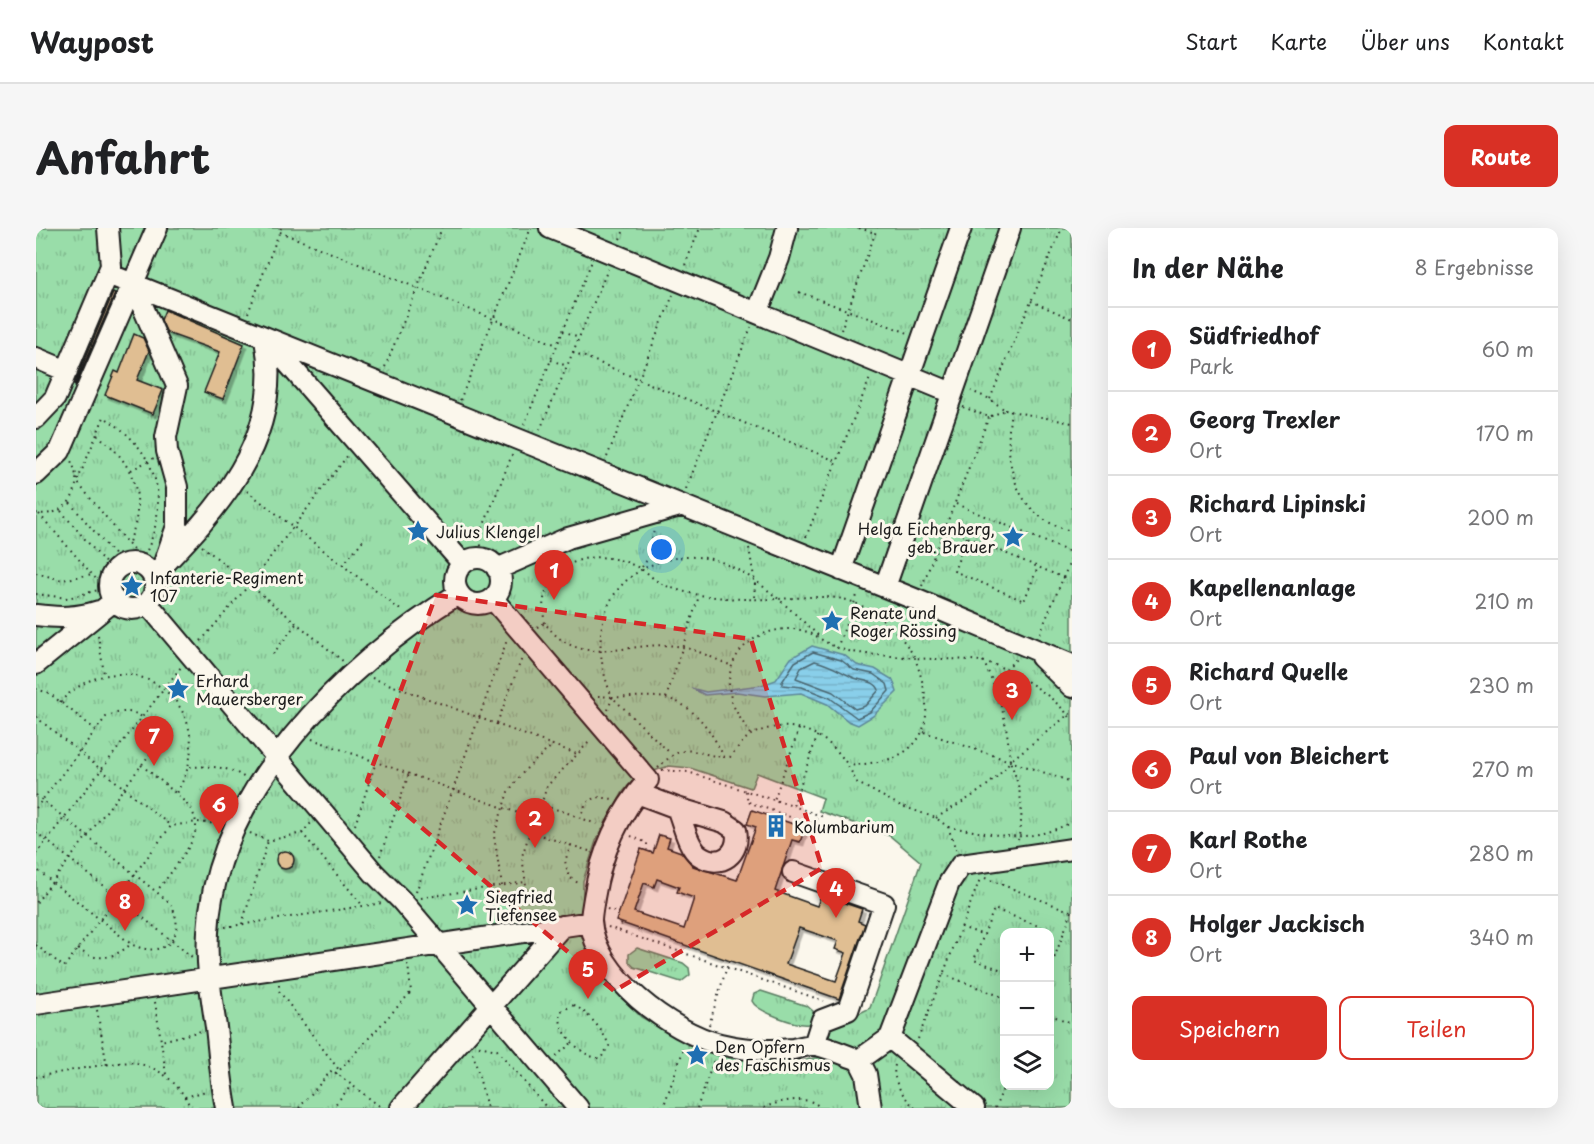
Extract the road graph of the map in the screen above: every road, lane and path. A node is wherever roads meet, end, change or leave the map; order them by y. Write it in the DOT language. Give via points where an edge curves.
graph roads {
  1 [pos="108,228"];
  2 [pos="157,228"];
  3 [pos="442,228"];
  4 [pos="531,228"];
  5 [pos="550,228"];
  6 [pos="700,228"];
  7 [pos="787,228"];
  8 [pos="859,228"];
  9 [pos="877,228"];
  10 [pos="961,228"];
  11 [pos="1010,228"];
  12 [pos="1062,228"];
  13 [pos="281,230"];
  14 [pos="875,233"];
  15 [pos="606,251"];
  16 [pos="108,274"];
  17 [pos="678,281"];
  18 [pos="133,284"];
  19 [pos="417,288"];
  20 [pos="799,292"];
  21 [pos="1031,301"];
  22 [pos="848,310"];
  23 [pos="757,313"];
  24 [pos="494,319"];
  25 [pos="1072,319"];
  26 [pos="242,327"];
  27 [pos="563,331"];
  28 [pos="264,336"];
  29 [pos="579,337"];
  30 [pos="922,338"];
  31 [pos="557,345"];
  32 [pos="835,345"];
  33 [pos="573,352"];
  34 [pos="36,358"];
  35 [pos="551,360"];
  36 [pos="877,362"];
  37 [pos="567,366"];
  38 [pos="67,371"];
  39 [pos="909,375"];
  40 [pos="639,378"];
  41 [pos="378,383"];
  42 [pos="952,394"];
  43 [pos="990,399"];
  44 [pos="1005,410"];
  45 [pos="1011,411"];
  46 [pos="717,412"];
  47 [pos="455,414"];
  48 [pos="36,417"];
  49 [pos="989,417"];
  50 [pos="1072,423"];
  51 [pos="96,435"];
  52 [pos="526,443"];
  53 [pos="60,451"];
  54 [pos="167,451"];
  55 [pos="148,461"];
  56 [pos="836,461"];
  57 [pos="131,470"];
  58 [pos="36,474"];
  59 [pos="600,474"];
  60 [pos="77,482"];
  61 [pos="235,482"];
  62 [pos="70,502"];
  63 [pos="955,504"];
  64 [pos="680,506"];
  65 [pos="60,510"];
  66 [pos="659,512"];
  67 [pos="38,513"];
  68 [pos="946,528"];
  69 [pos="1072,531"];
  70 [pos="753,535"];
  71 [pos="191,536"];
  72 [pos="967,537"];
  73 [pos="363,540"];
  74 [pos="128,544"];
  75 [pos="799,553"];
  76 [pos="1072,555"];
  77 [pos="471,561"];
  78 [pos="343,565"];
  79 [pos="1038,567"];
  80 [pos="497,569"];
  81 [pos="640,569"];
  82 [pos="841,570"];
  83 [pos="36,573"];
  84 [pos="92,574"];
  85 [pos="1064,578"];
  86 [pos="864,579"];
  87 [pos="127,582"];
  88 [pos="755,583"];
  89 [pos="885,587"];
  90 [pos="36,594"];
  91 [pos="459,594"];
  92 [pos="699,595"];
  93 [pos="493,599"];
  94 [pos="754,599"];
  95 [pos="777,599"];
  96 [pos="917,600"];
  97 [pos="854,602"];
  98 [pos="147,603"];
  99 [pos="36,615"];
  100 [pos="415,621"];
  101 [pos="545,623"];
  102 [pos="296,624"];
  103 [pos="521,633"];
  104 [pos="818,636"];
  105 [pos="682,647"];
  106 [pos="837,648"];
  107 [pos="1032,649"];
  108 [pos="600,653"];
  109 [pos="273,654"];
  110 [pos="915,658"];
  111 [pos="983,661"];
  112 [pos="36,664"];
  113 [pos="730,665"];
  114 [pos="1072,665"];
  115 [pos="356,672"];
  116 [pos="104,674"];
  117 [pos="1072,687"];
  118 [pos="36,689"];
  119 [pos="612,697"];
  120 [pos="666,698"];
  121 [pos="60,702"];
  122 [pos="1072,712"];
  123 [pos="1069,715"];
  124 [pos="477,716"];
  125 [pos="36,717"];
  126 [pos="1072,720"];
  127 [pos="497,723"];
  128 [pos="799,728"];
  129 [pos="603,729"];
  130 [pos="96,730"];
  131 [pos="924,731"];
  132 [pos="296,734"];
  133 [pos="750,734"];
  134 [pos="818,734"];
  135 [pos="553,745"];
  136 [pos="79,752"];
  137 [pos="577,754"];
  138 [pos="671,754"];
  139 [pos="277,757"];
  140 [pos="724,757"];
  141 [pos="1010,761"];
  142 [pos="376,762"];
  143 [pos="141,765"];
  144 [pos="850,766"];
  145 [pos="190,767"];
  146 [pos="409,774"];
  147 [pos="1072,782"];
  148 [pos="256,787"];
  149 [pos="124,788"];
  150 [pos="452,789"];
  151 [pos="746,790"];
  152 [pos="176,793"];
  153 [pos="36,795"];
  154 [pos="632,798"];
  155 [pos="42,800"];
  156 [pos="774,800"];
  157 [pos="541,805"];
  158 [pos="793,806"];
  159 [pos="36,807"];
  160 [pos="503,807"];
  161 [pos="677,808"];
  162 [pos="518,813"];
  163 [pos="580,818"];
  164 [pos="936,818"];
  165 [pos="1072,822"];
  166 [pos="948,827"];
  167 [pos="613,830"];
  168 [pos="36,832"];
  169 [pos="530,832"];
  170 [pos="302,833"];
  171 [pos="87,836"];
  172 [pos="1019,838"];
  173 [pos="268,841"];
  174 [pos="349,842"];
  175 [pos="571,845"];
  176 [pos="1072,849"];
  177 [pos="647,850"];
  178 [pos="603,856"];
  179 [pos="1014,857"];
  180 [pos="70,859"];
  181 [pos="961,865"];
  182 [pos="36,868"];
  183 [pos="793,872"];
  184 [pos="135,873"];
  185 [pos="374,873"];
  186 [pos="52,882"];
  187 [pos="525,882"];
  188 [pos="502,886"];
  189 [pos="596,889"];
  190 [pos="157,891"];
  191 [pos="117,897"];
  192 [pos="401,900"];
  193 [pos="36,903"];
  194 [pos="363,907"];
  195 [pos="1072,911"];
  196 [pos="101,920"];
  197 [pos="591,922"];
  198 [pos="622,923"];
  199 [pos="242,925"];
  200 [pos="562,926"];
  201 [pos="961,927"];
  202 [pos="1041,928"];
  203 [pos="208,930"];
  204 [pos="533,930"];
  205 [pos="619,931"];
  206 [pos="984,936"];
  207 [pos="172,941"];
  208 [pos="437,943"];
  209 [pos="131,944"];
  210 [pos="36,945"];
  211 [pos="78,949"];
  212 [pos="406,949"];
  213 [pos="1054,954"];
  214 [pos="729,960"];
  215 [pos="276,967"];
  216 [pos="727,968"];
  217 [pos="1000,969"];
  218 [pos="943,974"];
  219 [pos="209,978"];
  220 [pos="153,986"];
  221 [pos="95,995"];
  222 [pos="1000,996"];
  223 [pos="36,1005"];
  224 [pos="491,1007"];
  225 [pos="848,1010"];
  226 [pos="1054,1016"];
  227 [pos="1072,1023"];
  228 [pos="216,1027"];
  229 [pos="890,1038"];
  230 [pos="704,1039"];
  231 [pos="160,1041"];
  232 [pos="574,1041"];
  233 [pos="814,1045"];
  234 [pos="910,1054"];
  235 [pos="859,1060"];
  236 [pos="107,1066"];
  237 [pos="543,1068"];
  238 [pos="339,1070"];
  239 [pos="166,1074"];
  240 [pos="336,1074"];
  241 [pos="36,1077"];
  242 [pos="222,1086"];
  243 [pos="350,1087"];
  244 [pos="1002,1090"];
  245 [pos="185,1097"];
  246 [pos="190,1108"];
  247 [pos="226,1108"];
  248 [pos="299,1108"];
  249 [pos="332,1108"];
  250 [pos="382,1108"];
  251 [pos="401,1108"];
  252 [pos="487,1108"];
  253 [pos="547,1108"];
  254 [pos="578,1108"];
  255 [pos="663,1108"];
  256 [pos="697,1108"];
  257 [pos="764,1108"];
  258 [pos="820,1108"];
  259 [pos="871,1108"];
  260 [pos="915,1108"];
  261 [pos="974,1108"];
  262 [pos="995,1108"];
  1 -- 16 [label="lane"];
  2 -- 18 [label="lane"];
  3 -- 19 [label="path"];
  4 -- 24 [label="path"];
  5 -- 15 [label="lane"];
  6 -- 17 [label="path"];
  7 -- 23 [label="lane"];
  8 -- 14 [label="path"];
  9 -- 14 [label="path"];
  10 -- 30 [label="lane"];
  11 -- 42 [label="lane"];
  12 -- 21 [label="path"];
  13 -- 19 [label="path"];
  13 -- 26 [label="path"];
  14 -- 22 [label="path"];
  15 -- 17 [label="lane"];
  15 -- 27 [label="path"];
  15 -- 29 [label="path"];
  16 -- 18 [label="lane"];
  16 -- 38 [label="lane"];
  17 -- 23 [label="lane"];
  17 -- 40 [label="path"];
  18 -- 26 [label="lane"];
  18 -- 53 [label="lane"];
  18 -- 54 [label="lane" via="177,386 168,417"];
  19 -- 24 [label="path"];
  19 -- 41 [label="path"];
  20 -- 22 [label="path"];
  21 -- 25 [label="path"];
  21 -- 43 [label="path"];
  22 -- 30 [label="path"];
  22 -- 32 [label="path"];
  23 -- 32 [label="lane"];
  23 -- 46 [label="path"];
  24 -- 31 [label="path"];
  24 -- 47 [label="path"];
  26 -- 28 [label="lane"];
  27 -- 29 [label="path"];
  27 -- 31 [label="path"];
  28 -- 41 [label="lane"];
  28 -- 61 [label="lane" via="270,376 265,406"];
  28 -- 77 [label="lane"];
  29 -- 33 [label="path"];
  30 -- 39 [label="lane"];
  31 -- 35 [label="path"];
  32 -- 36 [label="lane"];
  33 -- 37 [label="path"];
  33 -- 40 [label="path"];
  34 -- 38 [label="lane"];
  35 -- 37 [label="path"];
  35 -- 52 [label="path"];
  36 -- 39 [label="lane"];
  36 -- 56 [label="path"];
  37 -- 52 [label="path"];
  38 -- 48 [label="lane" via="55,398"];
  39 -- 42 [label="lane"];
  39 -- 82 [label="lane"];
  40 -- 46 [label="path"];
  40 -- 59 [label="path"];
  41 -- 47 [label="lane"];
  42 -- 43 [label="path"];
  42 -- 49 [label="path"];
  42 -- 89 [label="lane"];
  43 -- 44 [label="path"];
  44 -- 45 [label="path"];
  44 -- 49 [label="path"];
  45 -- 50 [label="path"];
  45 -- 69 [label="path" via="1009,459 1022,496 1046,522"];
  46 -- 56 [label="path"];
  46 -- 64 [label="path"];
  47 -- 52 [label="lane"];
  49 -- 63 [label="path"];
  51 -- 55 [label="path" via="104,417 136,442"];
  51 -- 57 [label="path"];
  51 -- 60 [label="path"];
  52 -- 59 [label="lane"];
  52 -- 77 [label="path" via="482,530"];
  53 -- 58 [label="lane"];
  53 -- 60 [label="path" via="70,459"];
  54 -- 55 [label="path"];
  54 -- 87 [label="lane" via="177,487 172,544"];
  55 -- 57 [label="path"];
  55 -- 87 [label="path" via="156,481 158,521 151,543"];
  56 -- 75 [label="path"];
  57 -- 74 [label="path" via="139,507"];
  59 -- 64 [label="lane"];
  60 -- 62 [label="path"];
  60 -- 74 [label="path"];
  61 -- 71 [label="lane"];
  61 -- 78 [label="path"];
  62 -- 65 [label="path"];
  62 -- 87 [label="path"];
  63 -- 68 [label="path"];
  63 -- 76 [label="path"];
  64 -- 66 [label="lane"];
  64 -- 70 [label="lane"];
  65 -- 67 [label="path"];
  65 -- 87 [label="path"];
  66 -- 80 [label="lane" via="568,538"];
  66 -- 81 [label="path" via="647,560"];
  67 -- 84 [label="path"];
  68 -- 72 [label="path"];
  68 -- 96 [label="path"];
  70 -- 75 [label="lane"];
  70 -- 88 [label="path" via="749,548"];
  71 -- 87 [label="lane"];
  71 -- 102 [label="path"];
  72 -- 79 [label="path"];
  72 -- 79 [label="path" via="954,571 1024,601"];
  73 -- 78 [label="path"];
  74 -- 87 [label="path"];
  75 -- 82 [label="lane"];
  76 -- 85 [label="path"];
  77 -- 80 [label="lane" via="491,563"];
  77 -- 91 [label="lane" via="455,579"];
  78 -- 100 [label="path"];
  79 -- 85 [label="path"];
  80 -- 93 [label="lane" via="501,584"];
  81 -- 88 [label="path" via="669,558 692,556 729,565"];
  81 -- 92 [label="path" via="657,582"];
  81 -- 101 [label="path" via="616,560 579,558 546,588 542,609"];
  81 -- 108 [label="path" via="609,600 601,628"];
  82 -- 86 [label="lane"];
  83 -- 84 [label="path" via="62,580"];
  84 -- 87 [label="path"];
  85 -- 107 [label="path"];
  86 -- 89 [label="lane"];
  86 -- 97 [label="path"];
  87 -- 90 [label="path" via="68,598"];
  87 -- 98 [label="lane" via="130,608"];
  87 -- 98 [label="lane" via="155,588"];
  87 -- 99 [label="lane" via="82,616"];
  87 -- 112 [label="lane"];
  87 -- 116 [label="path"];
  88 -- 94 [label="path"];
  88 -- 95 [label="path"];
  89 -- 96 [label="lane"];
  91 -- 93 [label="lane" via="476,604"];
  91 -- 100 [label="lane"];
  92 -- 94 [label="path"];
  92 -- 105 [label="path"];
  93 -- 103 [label="lane"];
  94 -- 95 [label="path"];
  95 -- 97 [label="path" via="815,597"];
  95 -- 104 [label="path"];
  96 -- 107 [label="lane"];
  97 -- 106 [label="path"];
  97 -- 110 [label="path" via="886,623 905,641"];
  98 -- 139 [label="lane"];
  100 -- 115 [label="lane"];
  101 -- 103 [label="path"];
  101 -- 108 [label="path" via="555,637 574,648"];
  102 -- 109 [label="path"];
  102 -- 115 [label="path"];
  103 -- 124 [label="path"];
  103 -- 127 [label="path"];
  103 -- 129 [label="lane"];
  104 -- 106 [label="path"];
  104 -- 113 [label="path" via="794,629 758,635"];
  105 -- 108 [label="path" via="640,645"];
  105 -- 113 [label="path"];
  105 -- 120 [label="path"];
  106 -- 110 [label="path"];
  107 -- 114 [label="lane"];
  107 -- 117 [label="lane"];
  108 -- 119 [label="path" via="603,676"];
  110 -- 111 [label="path"];
  110 -- 131 [label="path" via="927,711"];
  111 -- 123 [label="path" via="1035,687"];
  111 -- 141 [label="path" via="1005,714"];
  113 -- 133 [label="path" via="730,696"];
  115 -- 124 [label="path"];
  115 -- 132 [label="lane"];
  116 -- 121 [label="path" via="73,688"];
  116 -- 145 [label="path" via="145,678 164,689 179,705 189,724"];
  118 -- 121 [label="path"];
  119 -- 120 [label="path"];
  119 -- 138 [label="path"];
  120 -- 140 [label="path" via="691,711 712,733"];
  121 -- 130 [label="path"];
  122 -- 123 [label="path"];
  123 -- 126 [label="path"];
  123 -- 141 [label="path"];
  124 -- 127 [label="path"];
  124 -- 150 [label="path"];
  125 -- 136 [label="path"];
  127 -- 135 [label="path"];
  128 -- 133 [label="path" via="775,727"];
  128 -- 134 [label="path"];
  128 -- 156 [label="path"];
  129 -- 137 [label="path"];
  129 -- 154 [label="lane" via="648,780"];
  130 -- 136 [label="path"];
  130 -- 143 [label="path" via="106,717 118,711 131,711 142,717 151,727 153,740 150,754"];
  131 -- 141 [label="path"];
  131 -- 144 [label="path" via="907,750 887,760"];
  132 -- 139 [label="lane"];
  132 -- 142 [label="path"];
  133 -- 140 [label="path" via="730,757"];
  134 -- 144 [label="path"];
  134 -- 158 [label="path"];
  135 -- 137 [label="path"];
  135 -- 160 [label="path" via="519,777"];
  136 -- 149 [label="path"];
  136 -- 155 [label="path"];
  137 -- 157 [label="path" via="547,786"];
  138 -- 140 [label="path" via="687,751"];
  138 -- 151 [label="path" via="656,770 688,772"];
  139 -- 148 [label="lane"];
  139 -- 174 [label="lane"];
  141 -- 147 [label="path"];
  141 -- 164 [label="path" via="979,792"];
  141 -- 172 [label="path" via="1021,789 1023,817"];
  142 -- 146 [label="path"];
  142 -- 174 [label="path"];
  143 -- 149 [label="path"];
  143 -- 152 [label="path"];
  144 -- 164 [label="path" via="856,782 899,805"];
  145 -- 148 [label="path" via="235,771"];
  145 -- 152 [label="path"];
  146 -- 150 [label="path"];
  146 -- 185 [label="path"];
  148 -- 203 [label="lane" via="223,858"];
  149 -- 171 [label="path"];
  149 -- 184 [label="path" via="171,826"];
  150 -- 160 [label="path"];
  150 -- 188 [label="path" via="413,899"];
  151 -- 156 [label="path"];
  151 -- 158 [label="path" via="748,802 769,810 810,824 821,816"];
  152 -- 190 [label="path" via="190,806 197,822 196,834"];
  153 -- 155 [label="path"];
  154 -- 161 [label="lane"];
  154 -- 163 [label="path" via="597,797 585,803"];
  154 -- 167 [label="lane"];
  155 -- 159 [label="path"];
  155 -- 171 [label="path"];
  156 -- 158 [label="path"];
  157 -- 162 [label="path" via="529,805"];
  157 -- 163 [label="path"];
  160 -- 162 [label="path"];
  160 -- 188 [label="path" via="494,836"];
  162 -- 169 [label="path" via="523,827"];
  163 -- 167 [label="path"];
  164 -- 166 [label="path"];
  165 -- 172 [label="path" via="1048,834"];
  166 -- 172 [label="path"];
  166 -- 181 [label="path"];
  167 -- 177 [label="path" via="644,840"];
  167 -- 178 [label="lane"];
  168 -- 180 [label="path"];
  169 -- 175 [label="path"];
  169 -- 187 [label="path" via="522,856"];
  170 -- 194 [label="path"];
  171 -- 180 [label="path"];
  171 -- 184 [label="path"];
  172 -- 179 [label="path"];
  173 -- 199 [label="path"];
  174 -- 185 [label="lane"];
  175 -- 178 [label="path"];
  175 -- 189 [label="path" via="565,861 568,877"];
  176 -- 179 [label="lane"];
  178 -- 189 [label="lane"];
  179 -- 181 [label="lane"];
  180 -- 186 [label="path"];
  180 -- 191 [label="path"];
  181 -- 229 [label="lane" via="949,883"];
  182 -- 186 [label="path"];
  183 -- 225 [label="lane" via="884,904"];
  184 -- 190 [label="path"];
  184 -- 191 [label="path"];
  185 -- 192 [label="lane"];
  186 -- 193 [label="path"];
  186 -- 196 [label="path"];
  187 -- 188 [label="path"];
  187 -- 204 [label="path"];
  189 -- 197 [label="lane"];
  190 -- 207 [label="path" via="178,916 178,929"];
  191 -- 196 [label="path"];
  191 -- 207 [label="path"];
  192 -- 194 [label="path"];
  192 -- 208 [label="lane"];
  194 -- 199 [label="path"];
  195 -- 201 [label="path" via="981,877"];
  195 -- 213 [label="path"];
  196 -- 209 [label="path"];
  196 -- 211 [label="path"];
  197 -- 200 [label="lane"];
  197 -- 205 [label="path"];
  197 -- 230 [label="lane" via="604,958 622,983 647,1007"];
  198 -- 205 [label="path"];
  199 -- 203 [label="path"];
  200 -- 204 [label="lane"];
  200 -- 224 [label="lane"];
  201 -- 206 [label="path"];
  201 -- 218 [label="path"];
  202 -- 206 [label="path" via="993,909"];
  203 -- 219 [label="lane"];
  204 -- 208 [label="lane"];
  205 -- 216 [label="path"];
  206 -- 217 [label="path" via="975,960"];
  207 -- 209 [label="path" via="161,950 145,951"];
  207 -- 219 [label="path"];
  208 -- 212 [label="lane"];
  208 -- 224 [label="lane"];
  209 -- 211 [label="path" via="121,952 97,958"];
  210 -- 211 [label="path" via="64,967"];
  212 -- 215 [label="lane"];
  212 -- 238 [label="path" via="411,992"];
  214 -- 216 [label="path"];
  215 -- 219 [label="lane"];
  215 -- 238 [label="path" via="279,991"];
  216 -- 225 [label="path"];
  216 -- 230 [label="path"];
  218 -- 222 [label="path"];
  218 -- 234 [label="path"];
  219 -- 220 [label="lane"];
  219 -- 228 [label="lane"];
  220 -- 221 [label="lane"];
  220 -- 231 [label="path"];
  221 -- 223 [label="lane"];
  221 -- 236 [label="path"];
  224 -- 237 [label="lane"];
  224 -- 251 [label="lane"];
  225 -- 233 [label="lane" via="822,1020"];
  226 -- 227 [label="path"];
  228 -- 231 [label="path"];
  228 -- 242 [label="lane"];
  229 -- 234 [label="lane"];
  229 -- 235 [label="lane"];
  230 -- 233 [label="lane" via="756,1050"];
  230 -- 255 [label="path"];
  230 -- 256 [label="path"];
  231 -- 239 [label="path"];
  232 -- 232 [label="path" via="585,1055 594,1059 601,1058 609,1046 607,1039 574,1005 567,1006 559,1017 561,1026"];
  232 -- 237 [label="path"];
  233 -- 235 [label="lane"];
  234 -- 260 [label="path" via="899,1059 893,1072 903,1096"];
  234 -- 261 [label="lane"];
  235 -- 259 [label="lane" via="866,1074"];
  236 -- 239 [label="path" via="134,1062"];
  236 -- 241 [label="path"];
  237 -- 254 [label="lane"];
  238 -- 240 [label="path"];
  239 -- 245 [label="path"];
  240 -- 243 [label="path"];
  240 -- 248 [label="path" via="332,1070"];
  242 -- 245 [label="path"];
  242 -- 247 [label="lane"];
  243 -- 249 [label="path"];
  243 -- 250 [label="path"];
  244 -- 262 [label="path"];
  245 -- 246 [label="path"];
  252 -- 253 [label="path" via="470,1044 497,1050"];
  257 -- 258 [label="path" via="808,1100"];
}
